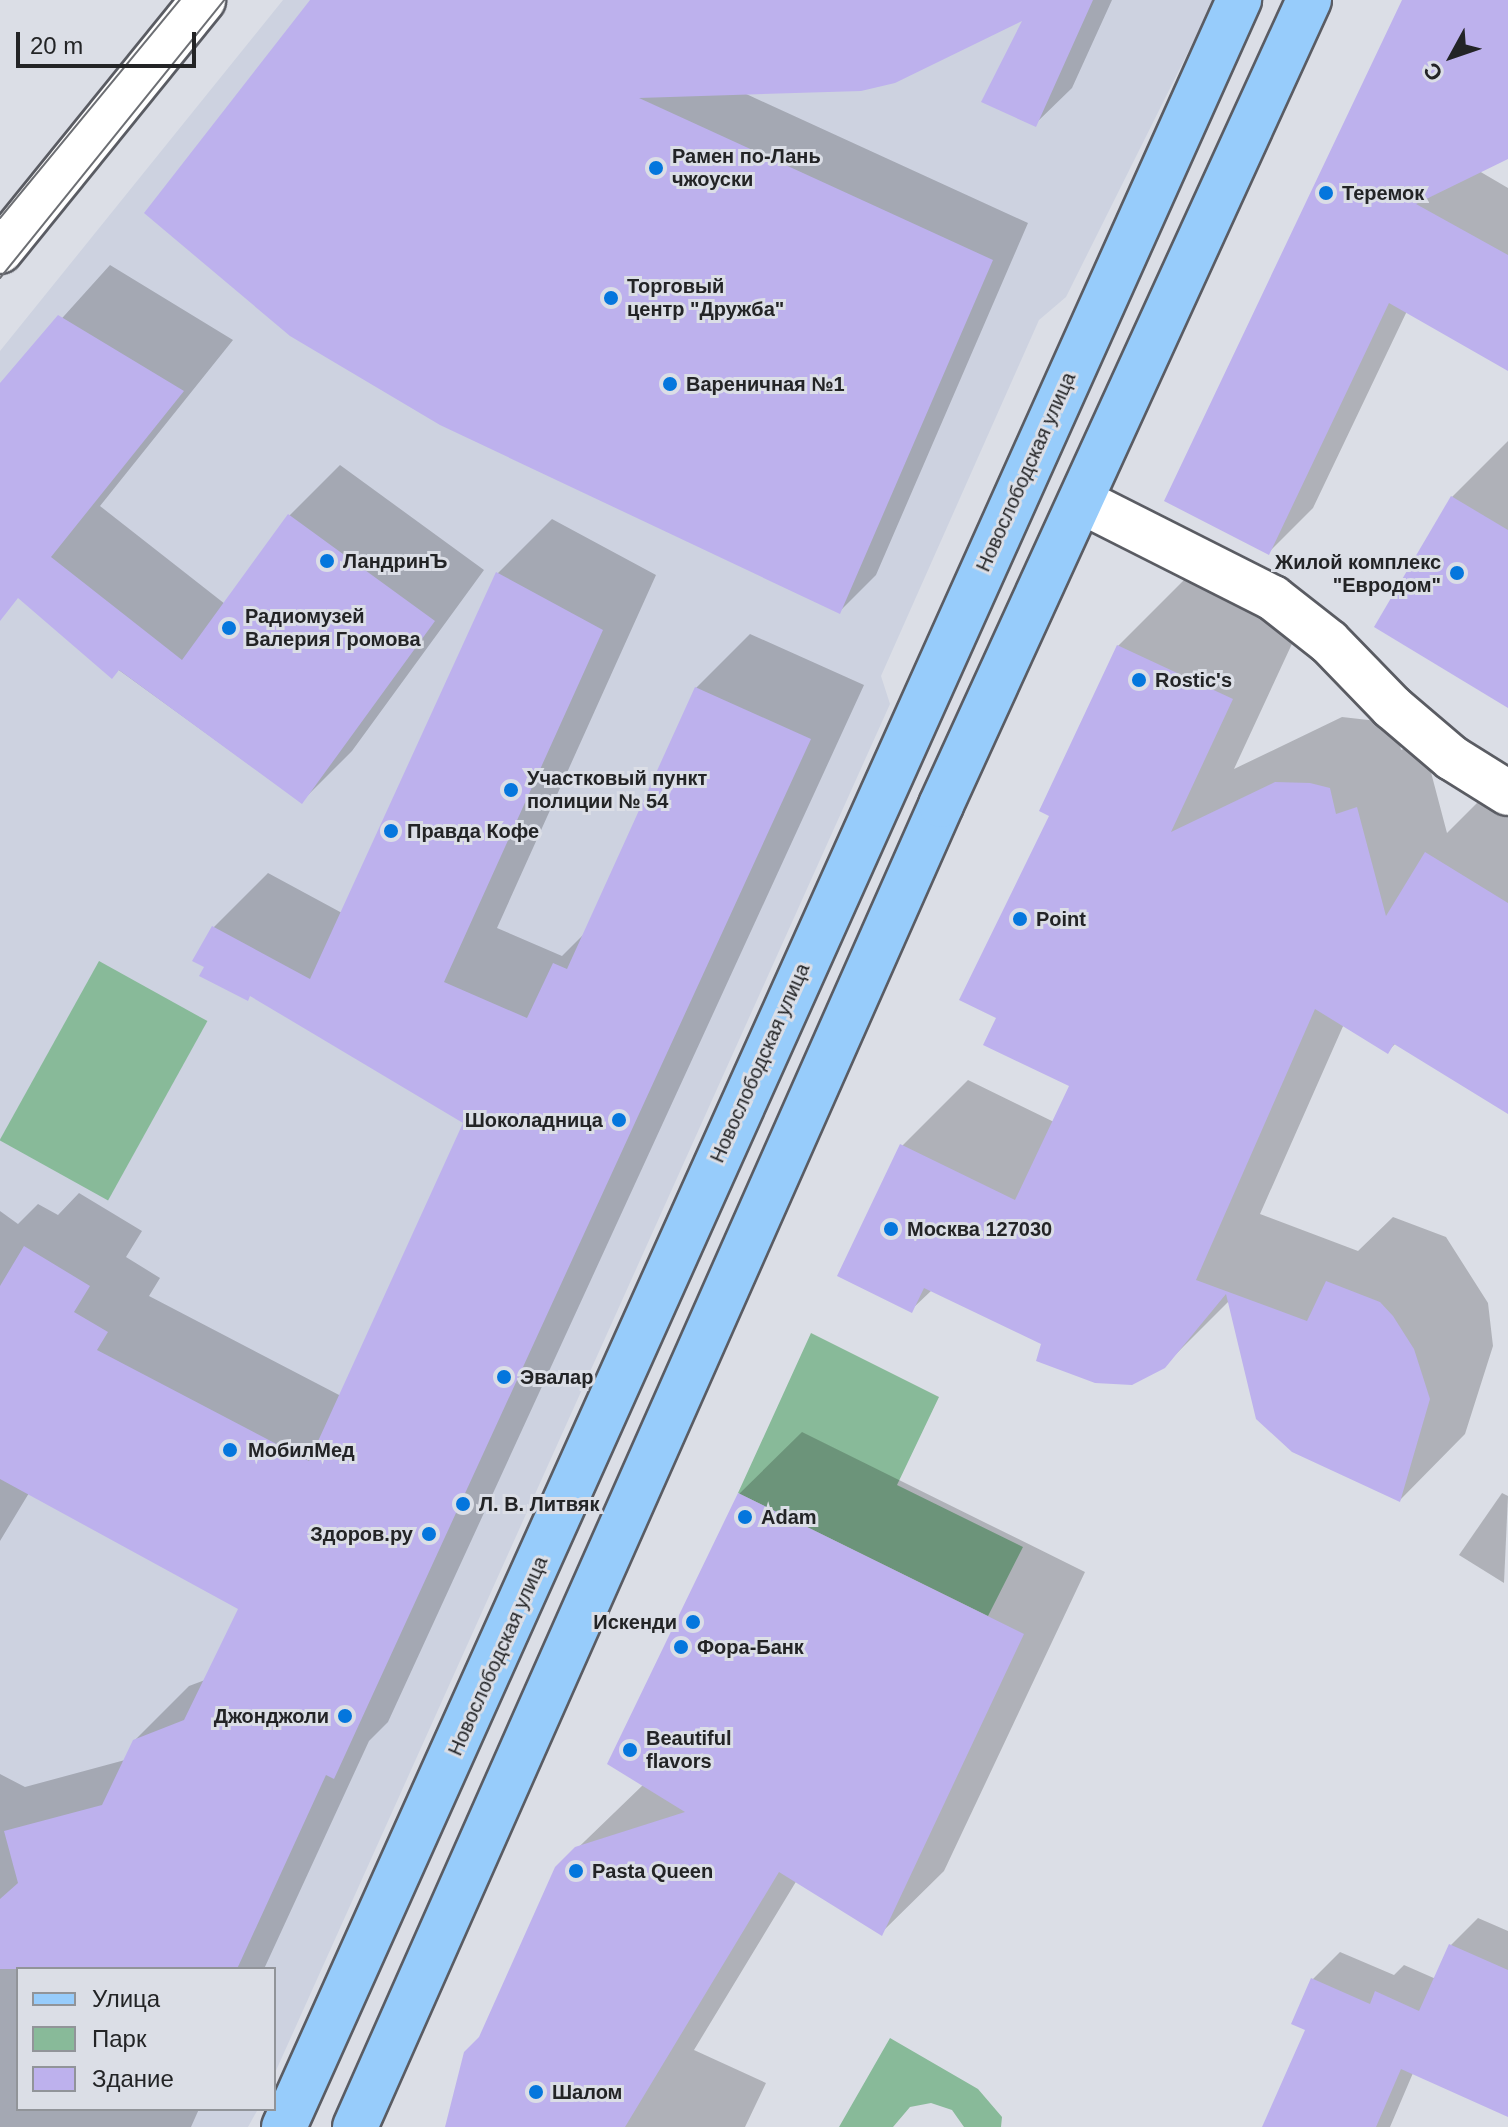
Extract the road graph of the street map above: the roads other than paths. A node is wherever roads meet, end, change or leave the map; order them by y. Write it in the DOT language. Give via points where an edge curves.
graph roads {
  1 [pos="203,0"];
  2 [pos="1239,0"];
  3 [pos="1309,0"];
  4 [pos="0,251"];
  5 [pos="1081,501"];
  6 [pos="1508,793"];
  7 [pos="284,2127"];
  8 [pos="355,2127"];
  1 -- 4 [label="street"];
  2 -- 7 [label="main road, Новослободская улица"];
  3 -- 5 [label="main road"];
  5 -- 6 [label="street" via="1273,598 1329,642 1392,707 1452,758"];
  5 -- 8 [label="main road"];
}
